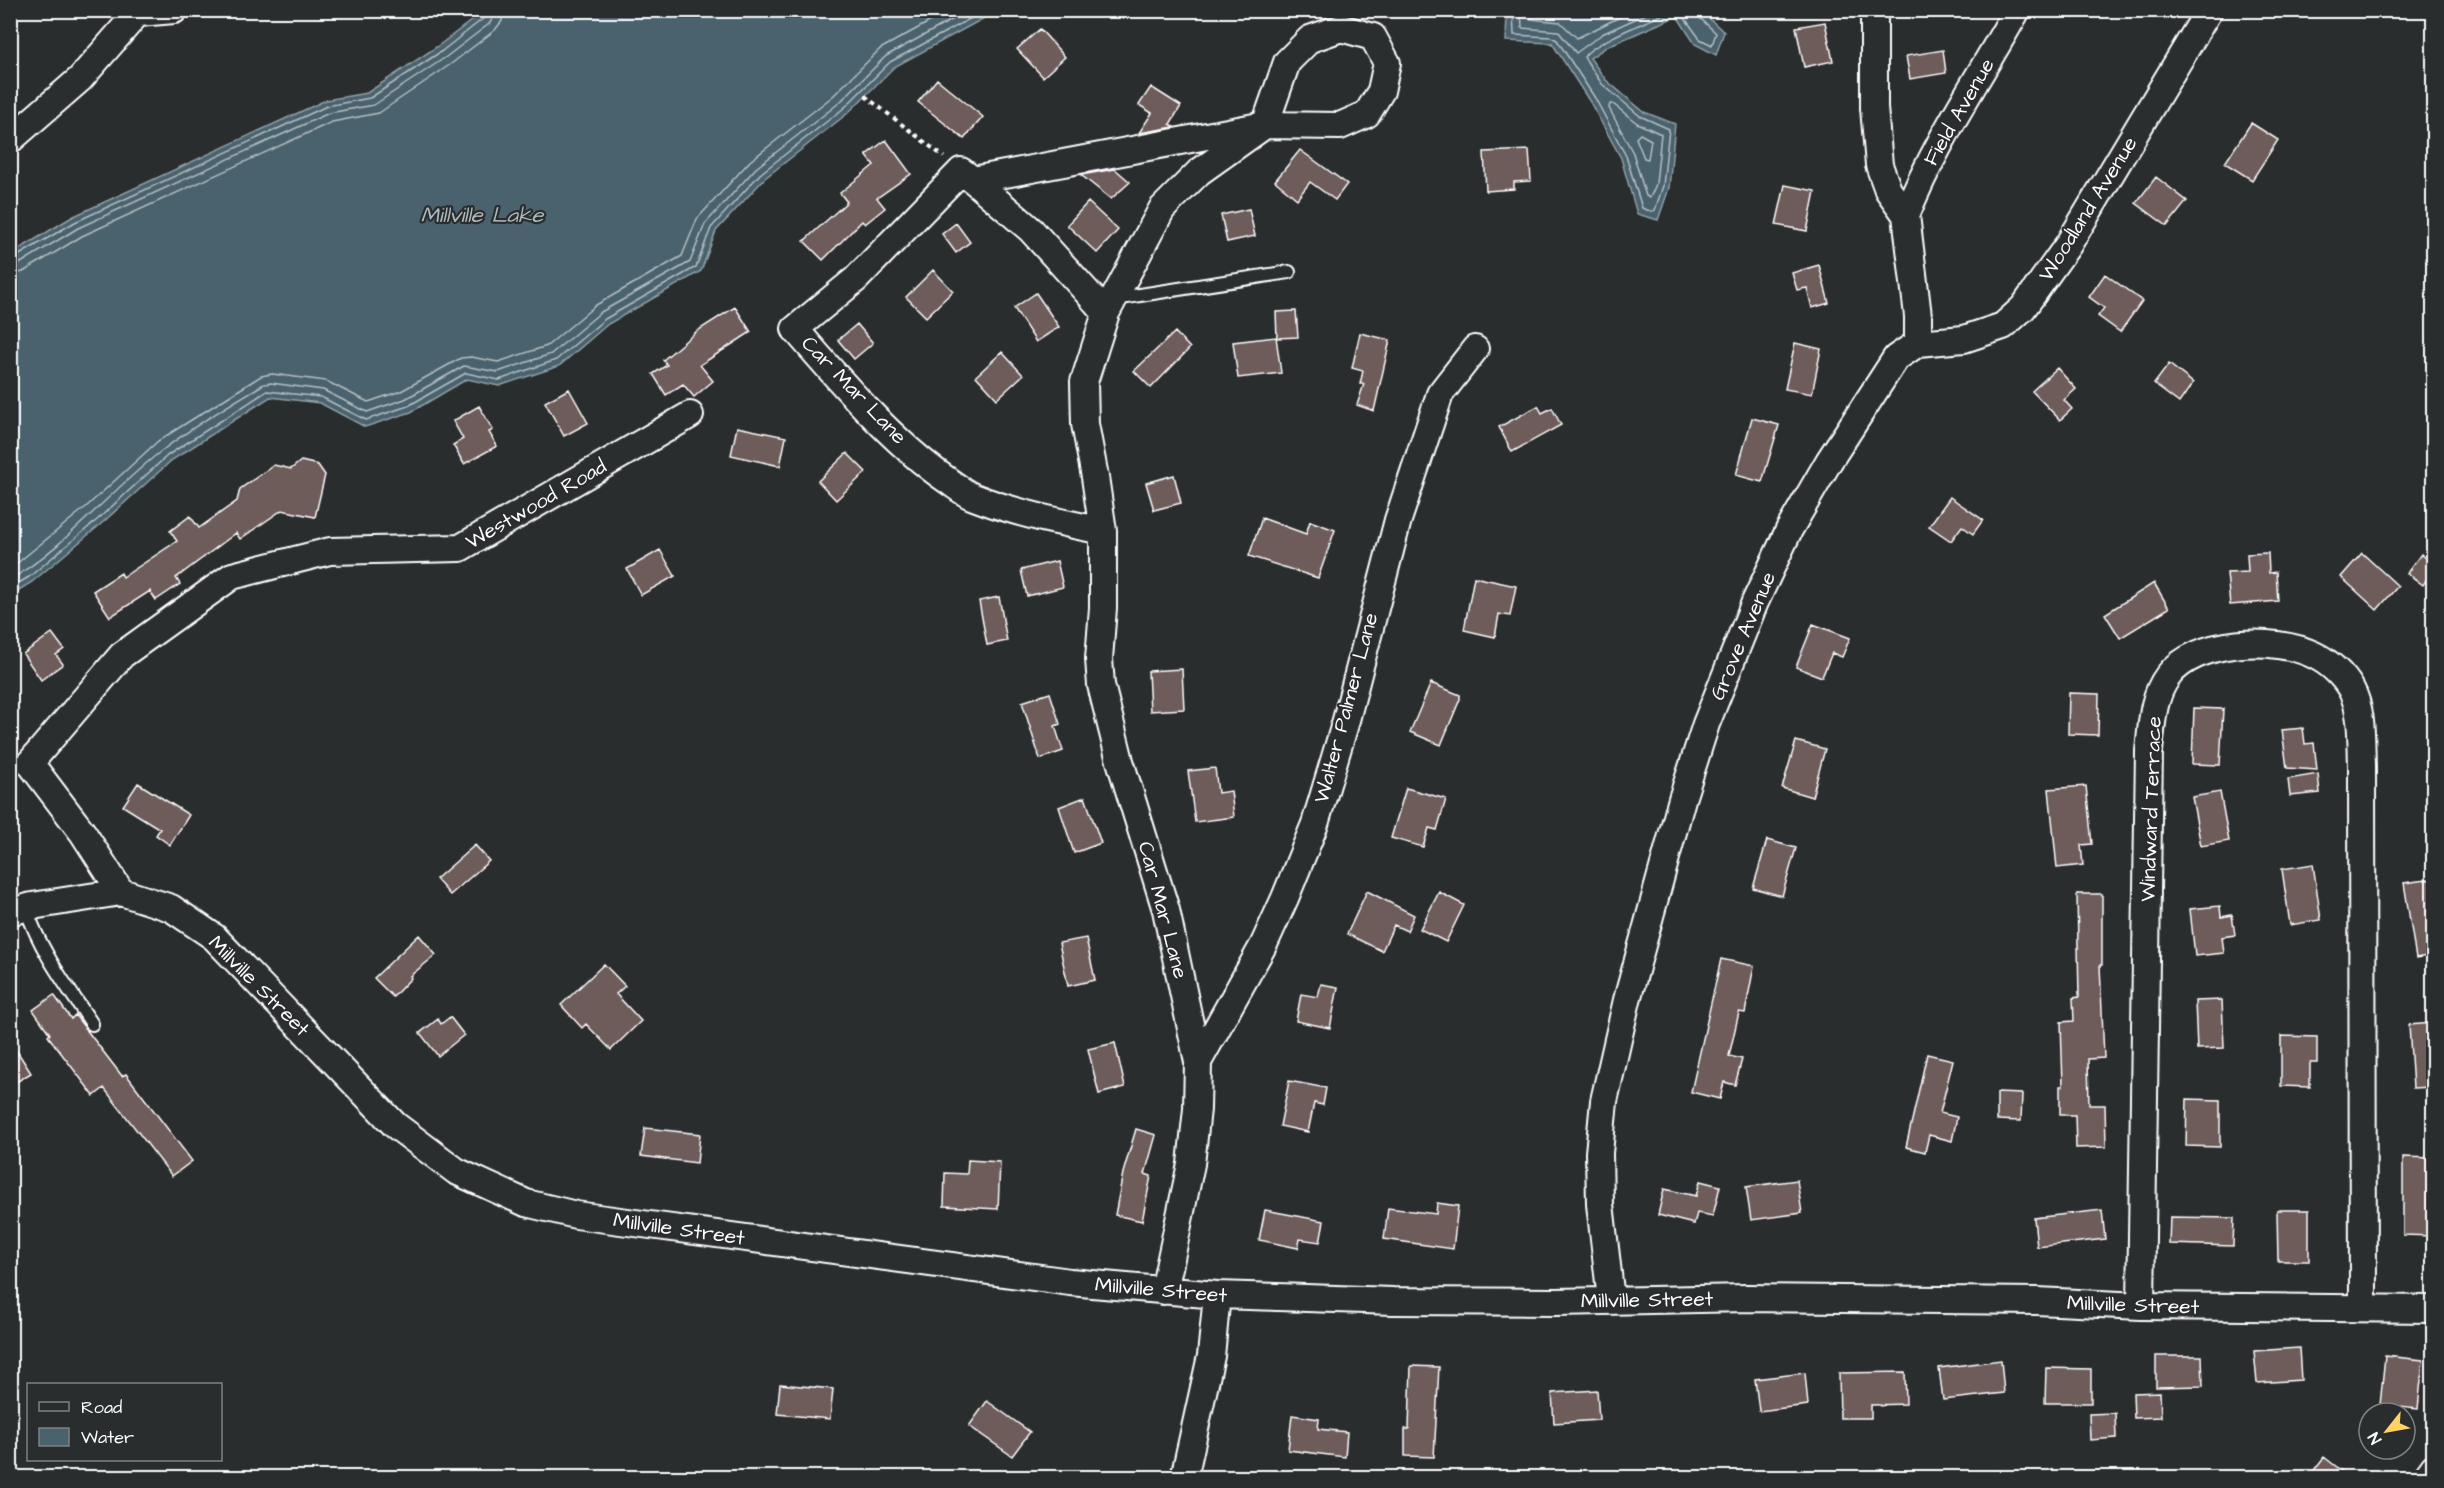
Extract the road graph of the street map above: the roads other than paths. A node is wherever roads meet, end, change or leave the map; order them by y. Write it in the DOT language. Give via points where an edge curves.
graph roads {
  1 [pos="174,10"];
  2 [pos="1874,10"];
  3 [pos="2017,10"];
  4 [pos="2210,10"];
  5 [pos="139,11"];
  6 [pos="1265,125"];
  7 [pos="10,140"];
  8 [pos="967,176"];
  9 [pos="1906,215"];
  10 [pos="1289,272"];
  11 [pos="1109,306"];
  12 [pos="1918,343"];
  13 [pos="1475,349"];
  14 [pos="690,415"];
  15 [pos="1102,531"];
  16 [pos="121,892"];
  17 [pos="18,910"];
  18 [pos="92,1024"];
  19 [pos="1198,1062"];
  20 [pos="1164,1291"];
  21 [pos="1217,1295"];
  22 [pos="1611,1300"];
  23 [pos="2141,1306"];
  24 [pos="2364,1308"];
  25 [pos="2433,1309"];
  26 [pos="2433,1467"];
  27 [pos="1185,1478"];
  28 [pos="2426,1478"];
  1 -- 5 [label="street"];
  2 -- 9 [label="street" via="1874,108 1879,165 1888,190"];
  3 -- 9 [label="street, Field Avenue" via="1941,141"];
  4 -- 12 [label="street, Woodland Avenue" via="2067,245 2023,308 2003,326 1964,339"];
  5 -- 7 [label="street" via="80,79"];
  6 -- 6 [label="street" via="1287,62 1310,39 1341,28 1373,37 1387,63 1381,91 1367,114 1340,126"];
  6 -- 8 [label="street"];
  6 -- 11 [label="street, Car Mar Lane" via="1199,172 1162,210"];
  8 -- 11 [label="street" via="1031,230"];
  8 -- 15 [label="street, Car Mar Lane" via="856,279 795,329 836,376 930,468 972,497"];
  9 -- 12 [label="street"];
  10 -- 11 [label="lane"];
  11 -- 15 [label="street, Car Mar Lane" via="1084,382 1085,424"];
  12 -- 22 [label="street, Grove Avenue" via="1896,358 1789,530 1706,724 1630,988 1604,1101 1600,1204"];
  13 -- 19 [label="street, Walter Palmer Lane" via="1440,394 1398,520 1315,824 1264,944"];
  14 -- 16 [label="street, Westwood Road" via="460,548 330,551 232,576 122,656 30,763"];
  15 -- 19 [label="street, Car Mar Lane" via="1101,685 1166,910"];
  16 -- 17 [label="street, Millville Street"];
  16 -- 20 [label="street, Millville Street" via="171,908 214,938 395,1125 456,1171 526,1203 599,1218 1070,1282"];
  17 -- 18 [label="lane"];
  19 -- 20 [label="street, Car Mar Lane" via="1191,1164"];
  20 -- 21 [label="street, Millville Street"];
  21 -- 22 [label="street, Millville Street" via="1393,1301"];
  21 -- 27 [label="street" via="1211,1356"];
  22 -- 23 [label="street, Millville Street" via="2037,1301"];
  23 -- 24 [label="street, Millville Street"];
  23 -- 24 [label="street, Windward Terrace" via="2149,751 2156,699 2168,676 2187,658 2211,649 2263,644 2314,655 2336,669 2352,690 2359,714"];
  24 -- 25 [label="street, Millville Street"];
  26 -- 28 [label="street"];
}
